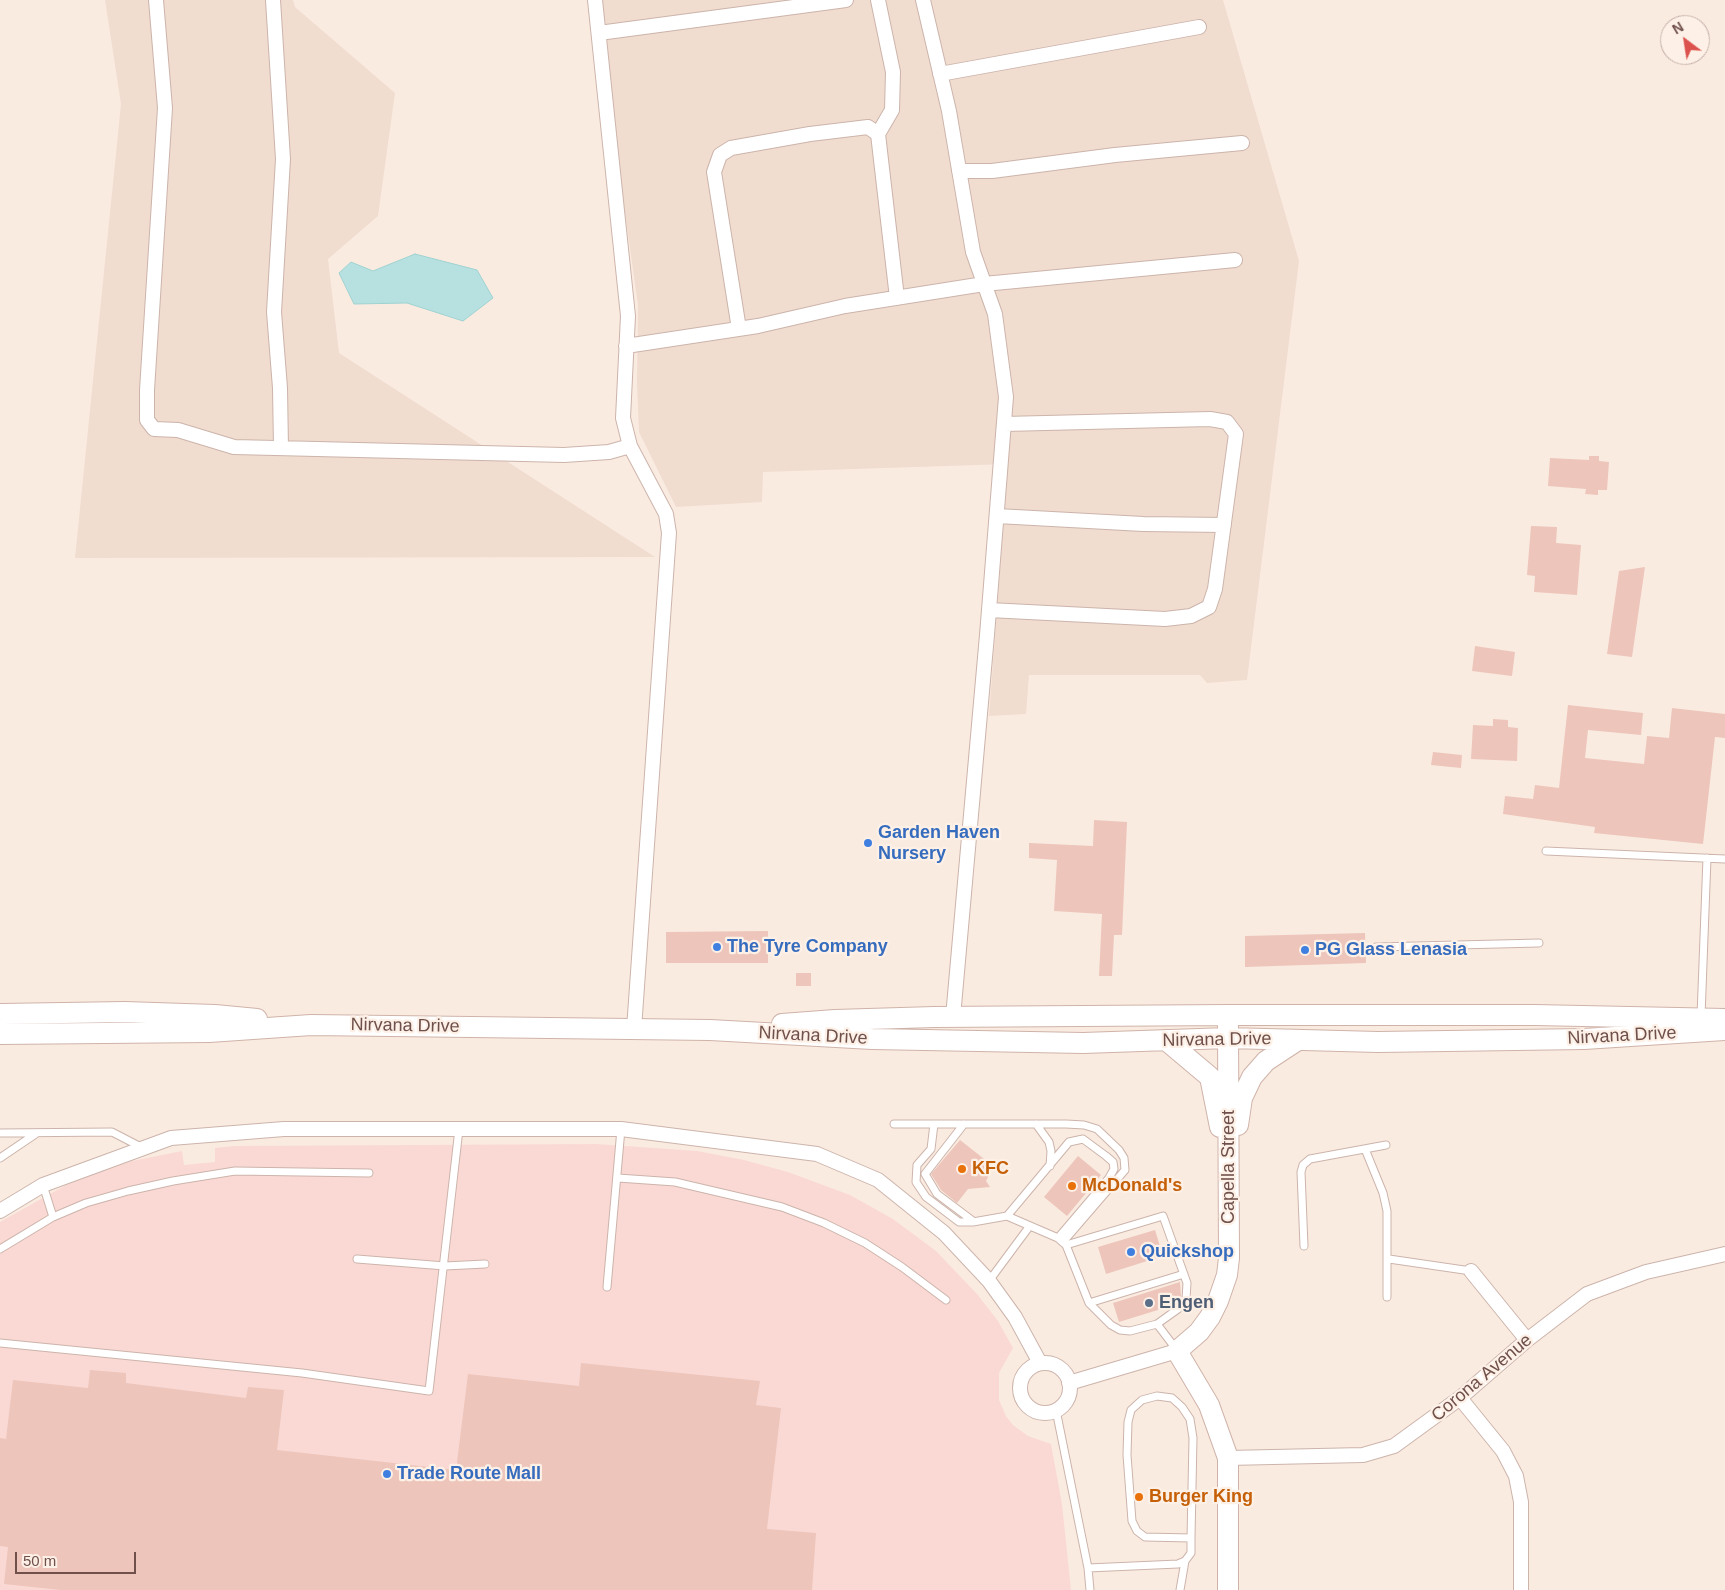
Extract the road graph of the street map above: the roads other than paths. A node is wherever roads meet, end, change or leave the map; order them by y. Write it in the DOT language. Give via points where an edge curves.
graph roads {
  1 [pos="156,0"];
  2 [pos="273,0"];
  3 [pos="595,0"];
  4 [pos="846,0"];
  5 [pos="878,0"];
  6 [pos="923,0"];
  7 [pos="1199,27"];
  8 [pos="599,33"];
  9 [pos="940,74"];
  10 [pos="878,134"];
  11 [pos="1242,143"];
  12 [pos="960,171"];
  13 [pos="1235,260"];
  14 [pos="984,284"];
  15 [pos="897,298"];
  16 [pos="739,329"];
  17 [pos="626,346"];
  18 [pos="1004,424"];
  19 [pos="630,446"];
  20 [pos="281,448"];
  21 [pos="997,516"];
  22 [pos="1224,525"];
  23 [pos="989,610"];
  24 [pos="1546,850"];
  25 [pos="1706,858"];
  26 [pos="1725,859"];
  27 [pos="1539,943"];
  28 [pos="1376,946"];
  29 [pos="0,1014"];
  30 [pos="1228,1015"];
  31 [pos="953,1017"];
  32 [pos="1701,1017"];
  33 [pos="1725,1019"];
  34 [pos="311,1025"];
  35 [pos="634,1029"];
  36 [pos="710,1030"];
  37 [pos="1725,1030"];
  38 [pos="0,1034"];
  39 [pos="1228,1038"];
  40 [pos="1166,1040"];
  41 [pos="1298,1040"];
  42 [pos="894,1124"];
  43 [pos="934,1124"];
  44 [pos="964,1124"];
  45 [pos="1036,1124"];
  46 [pos="459,1129"];
  47 [pos="621,1129"];
  48 [pos="0,1133"];
  49 [pos="38,1133"];
  50 [pos="1386,1145"];
  51 [pos="142,1148"];
  52 [pos="1365,1148"];
  53 [pos="0,1158"];
  54 [pos="1050,1166"];
  55 [pos="369,1173"];
  56 [pos="618,1178"];
  57 [pos="1229,1178"];
  58 [pos="43,1185"];
  59 [pos="0,1211"];
  60 [pos="1008,1216"];
  61 [pos="53,1217"];
  62 [pos="973,1222"];
  63 [pos="1029,1227"];
  64 [pos="1062,1242"];
  65 [pos="1304,1246"];
  66 [pos="0,1249"];
  67 [pos="1725,1254"];
  68 [pos="357,1259"];
  69 [pos="1388,1259"];
  70 [pos="485,1264"];
  71 [pos="445,1266"];
  72 [pos="1471,1271"];
  73 [pos="1184,1274"];
  74 [pos="989,1281"];
  75 [pos="607,1288"];
  76 [pos="1387,1297"];
  77 [pos="946,1300"];
  78 [pos="1090,1303"];
  79 [pos="1157,1324"];
  80 [pos="1527,1340"];
  81 [pos="0,1343"];
  82 [pos="1177,1351"];
  83 [pos="1040,1363"];
  84 [pos="1070,1383"];
  85 [pos="1460,1398"];
  86 [pos="1056,1410"];
  87 [pos="1228,1458"];
  88 [pos="1191,1538"];
  89 [pos="1186,1561"];
  90 [pos="1088,1568"];
  91 [pos="1090,1590"];
  92 [pos="1180,1590"];
  93 [pos="1228,1590"];
  94 [pos="1521,1590"];
  1 -- 20 [label="street" via="165,108 147,420 154,428 204,436 234,447"];
  2 -- 20 [label="street" via="283,159 274,312"];
  3 -- 8 [label="street"];
  4 -- 8 [label="street"];
  5 -- 10 [label="street" via="893,72 892,110"];
  6 -- 9 [label="street"];
  7 -- 9 [label="street"];
  8 -- 17 [label="street" via="628,316"];
  9 -- 12 [label="street"];
  10 -- 15 [label="street"];
  10 -- 16 [label="street" via="868,127 810,134 732,148 720,155 714,172"];
  11 -- 12 [label="street" via="992,171"];
  12 -- 14 [label="street" via="974,252"];
  13 -- 14 [label="street"];
  14 -- 15 [label="street"];
  14 -- 18 [label="street" via="995,314 1006,397"];
  15 -- 16 [label="street"];
  16 -- 17 [label="street"];
  17 -- 19 [label="street" via="623,418"];
  18 -- 21 [label="street"];
  18 -- 22 [label="street" via="1210,419 1227,422 1236,434"];
  19 -- 20 [label="street" via="610,452 564,455"];
  19 -- 35 [label="street" via="663,505 669,533"];
  21 -- 22 [label="street"];
  21 -- 23 [label="street"];
  22 -- 23 [label="street" via="1215,589 1209,607 1191,616 1164,619"];
  23 -- 31 [label="street"];
  24 -- 25 [label="lane"];
  25 -- 26 [label="lane"];
  25 -- 32 [label="lane"];
  27 -- 28 [label="lane"];
  29 -- 34 [label="main road, Nirvana Drive" via="125,1012 216,1015"];
  30 -- 31 [label="main road, Nirvana Drive"];
  30 -- 32 [label="main road, Nirvana Drive"];
  30 -- 39 [label="main road, Capella Street"];
  31 -- 36 [label="main road, Nirvana Drive" via="835,1020"];
  32 -- 33 [label="main road, Nirvana Drive"];
  34 -- 35 [label="main road, Nirvana Drive"];
  34 -- 38 [label="main road, Nirvana Drive" via="209,1032"];
  35 -- 36 [label="main road, Nirvana Drive"];
  36 -- 40 [label="main road, Nirvana Drive" via="872,1040 1083,1043"];
  37 -- 41 [label="main road, Nirvana Drive" via="1584,1039"];
  39 -- 40 [label="main road, Nirvana Drive"];
  39 -- 41 [label="main road, Nirvana Drive"];
  39 -- 57 [label="main road, Capella Street"];
  40 -- 57 [label="main road" via="1210,1077"];
  41 -- 57 [label="main road" via="1261,1065 1247,1085"];
  42 -- 43 [label="lane"];
  43 -- 44 [label="lane"];
  43 -- 62 [label="lane" via="931,1148 917,1165 916,1182 926,1197 958,1222"];
  44 -- 45 [label="lane"];
  44 -- 62 [label="lane" via="925,1174 938,1194"];
  45 -- 54 [label="lane" via="1052,1151"];
  45 -- 64 [label="lane" via="1084,1125 1097,1129 1114,1143 1124,1158 1125,1170 1121,1177"];
  46 -- 47 [label="street"];
  46 -- 51 [label="street" via="284,1129 172,1138"];
  46 -- 71 [label="lane"];
  47 -- 56 [label="lane"];
  47 -- 74 [label="street" via="817,1154 878,1180 944,1233"];
  48 -- 49 [label="lane"];
  49 -- 51 [label="lane" via="112,1132"];
  49 -- 53 [label="lane"];
  50 -- 52 [label="lane"];
  51 -- 58 [label="street"];
  52 -- 65 [label="lane" via="1310,1159 1303,1165"];
  52 -- 69 [label="lane" via="1387,1211"];
  54 -- 60 [label="lane"];
  54 -- 64 [label="lane" via="1069,1142 1083,1139 1114,1166 1109,1178"];
  55 -- 61 [label="lane" via="235,1171 128,1191"];
  56 -- 75 [label="lane"];
  56 -- 77 [label="lane" via="675,1182 782,1207 865,1243"];
  57 -- 82 [label="main road, Capella Street" via="1229,1258 1223,1288 1210,1317 1199,1332"];
  58 -- 59 [label="street"];
  58 -- 61 [label="lane"];
  60 -- 62 [label="lane"];
  60 -- 63 [label="lane"];
  61 -- 66 [label="lane"];
  63 -- 64 [label="lane"];
  63 -- 74 [label="lane"];
  64 -- 73 [label="lane" via="1161,1216 1165,1219"];
  64 -- 78 [label="lane"];
  67 -- 80 [label="street, Corona Avenue" via="1646,1272 1600,1288 1587,1294"];
  68 -- 71 [label="lane"];
  69 -- 72 [label="lane"];
  69 -- 76 [label="lane"];
  70 -- 71 [label="lane"];
  71 -- 81 [label="lane" via="429,1391 293,1372"];
  72 -- 80 [label="street"];
  73 -- 78 [label="lane"];
  73 -- 79 [label="lane" via="1186,1299"];
  74 -- 83 [label="street" via="1015,1317"];
  78 -- 79 [label="lane" via="1120,1330 1130,1331"];
  79 -- 82 [label="lane"];
  80 -- 85 [label="street, Corona Avenue"];
  82 -- 84 [label="street"];
  82 -- 87 [label="main road" via="1209,1405"];
  83 -- 84 [label="street" via="1055,1365 1067,1375"];
  83 -- 86 [label="street" via="1025,1372 1021,1396 1032,1409"];
  84 -- 86 [label="street" via="1067,1398"];
  85 -- 87 [label="street, Corona Avenue" via="1408,1438 1378,1453"];
  85 -- 94 [label="street" via="1503,1451 1516,1476 1521,1502"];
  86 -- 90 [label="lane"];
  87 -- 93 [label="main road"];
  88 -- 88 [label="lane" via="1193,1438 1190,1420 1172,1398 1157,1396 1142,1400 1131,1410 1128,1422 1132,1521 1145,1537"];
  88 -- 89 [label="lane" via="1191,1553"];
  89 -- 90 [label="lane"];
  89 -- 92 [label="lane"];
  90 -- 91 [label="lane"];
}
